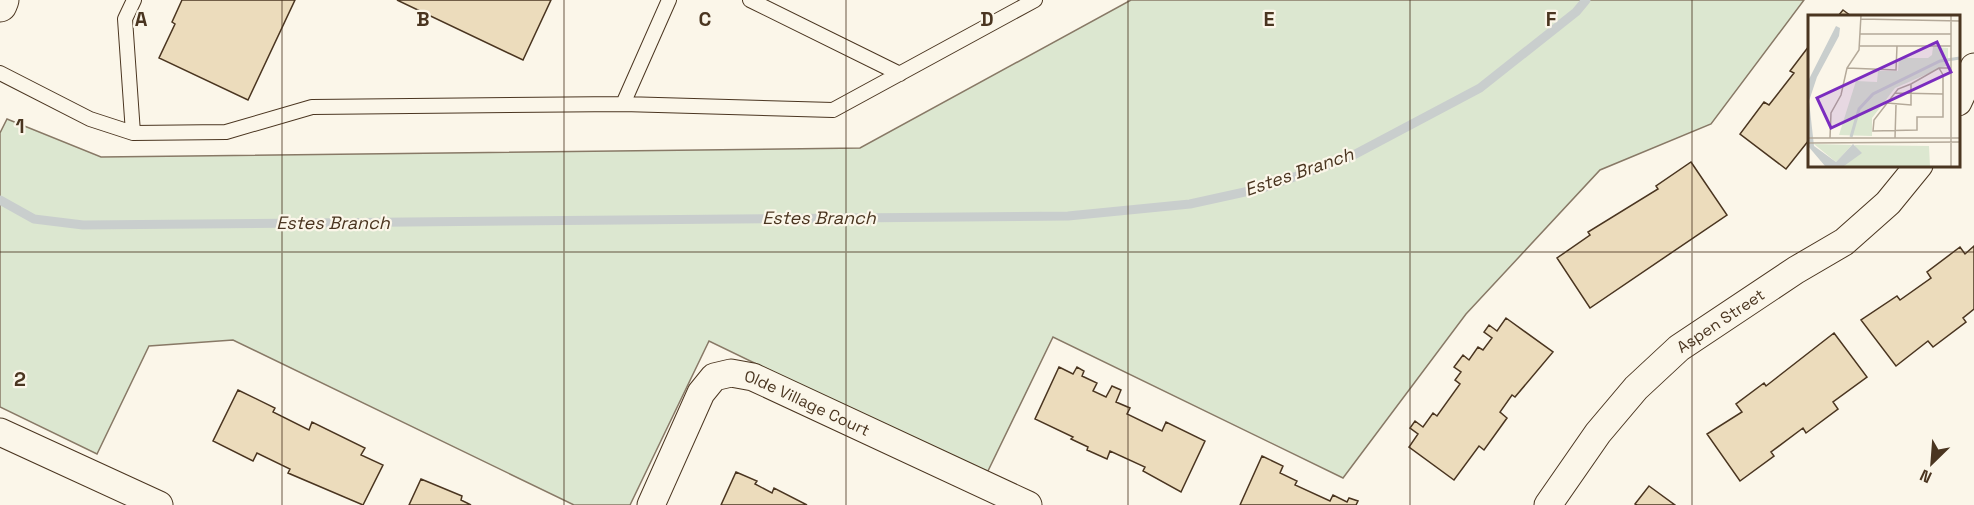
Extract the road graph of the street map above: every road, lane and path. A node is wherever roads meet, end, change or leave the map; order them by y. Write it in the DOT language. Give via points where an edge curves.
graph roads {
  1 [pos="2,0"];
  2 [pos="134,0"];
  3 [pos="669,0"];
  4 [pos="750,0"];
  5 [pos="1035,0"];
  6 [pos="0,4"];
  7 [pos="1974,67"];
  8 [pos="0,73"];
  9 [pos="900,74"];
  10 [pos="1959,100"];
  11 [pos="623,104"];
  12 [pos="134,133"];
  13 [pos="1918,166"];
  14 [pos="0,432"];
  15 [pos="159,505"];
  16 [pos="651,505"];
  17 [pos="1028,505"];
  18 [pos="1548,505"];
  1 -- 6 [label="street"];
  2 -- 12 [label="lane" via="125,20"];
  3 -- 11 [label="lane"];
  4 -- 9 [label="lane"];
  5 -- 9 [label="lane"];
  7 -- 10 [label="street"];
  8 -- 12 [label="lane" via="90,119"];
  9 -- 11 [label="lane" via="833,110"];
  11 -- 12 [label="lane" via="312,107 226,132"];
  13 -- 18 [label="street, Aspen Street" via="1888,203 1844,242 1679,348 1636,387"];
  14 -- 15 [label="street"];
  16 -- 17 [label="street, Olde Village Court" via="701,393 714,377 731,373 753,377"];
}
